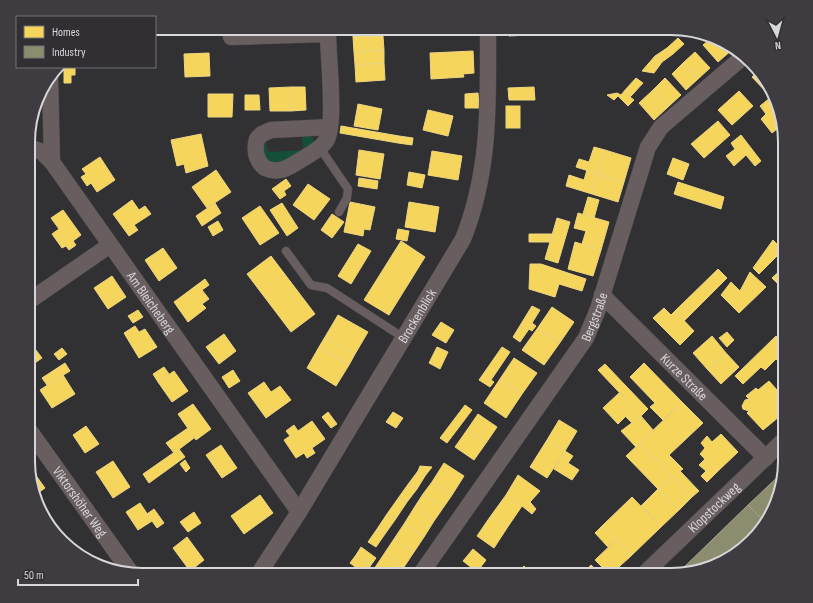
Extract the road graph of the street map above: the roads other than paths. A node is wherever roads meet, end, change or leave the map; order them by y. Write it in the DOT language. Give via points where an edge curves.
graph roads {
  1 [pos="263,35"];
  2 [pos="328,35"];
  3 [pos="488,35"];
  4 [pos="231,37"];
  5 [pos="740,60"];
  6 [pos="50,87"];
  7 [pos="330,127"];
  8 [pos="320,148"];
  9 [pos="35,149"];
  10 [pos="52,162"];
  11 [pos="339,212"];
  12 [pos="110,245"];
  13 [pos="286,251"];
  14 [pos="602,295"];
  15 [pos="35,297"];
  16 [pos="404,338"];
  17 [pos="35,438"];
  18 [pos="778,446"];
  19 [pos="766,458"];
  20 [pos="300,512"];
  21 [pos="127,567"];
  22 [pos="263,568"];
  23 [pos="425,568"];
  24 [pos="650,568"];
  1 -- 4 [label="street"];
  2 -- 7 [label="street"];
  3 -- 16 [label="street, Brockenblick" via="487,142 474,209 455,255"];
  5 -- 14 [label="street, Bergstraße" via="661,127 651,141"];
  6 -- 10 [label="street"];
  7 -- 8 [label="street" via="327,139"];
  7 -- 8 [label="street" via="271,130 258,138 255,150 263,167 278,171"];
  8 -- 11 [label="lane" via="348,189 347,198"];
  9 -- 10 [label="street, Am Bleicheberg" via="42,152"];
  10 -- 12 [label="street, Am Bleicheberg"];
  12 -- 15 [label="street"];
  12 -- 20 [label="street, Am Bleicheberg"];
  13 -- 16 [label="lane" via="311,285 327,288"];
  14 -- 19 [label="street, Kurze Straße"];
  14 -- 23 [label="street, Bergstraße" via="586,338"];
  16 -- 20 [label="street, Brockenblick"];
  17 -- 21 [label="street, Viktorshöher Weg"];
  18 -- 19 [label="street, Klopstockweg"];
  19 -- 24 [label="street, Klopstockweg"];
  20 -- 22 [label="street, Brockenblick"];
}
